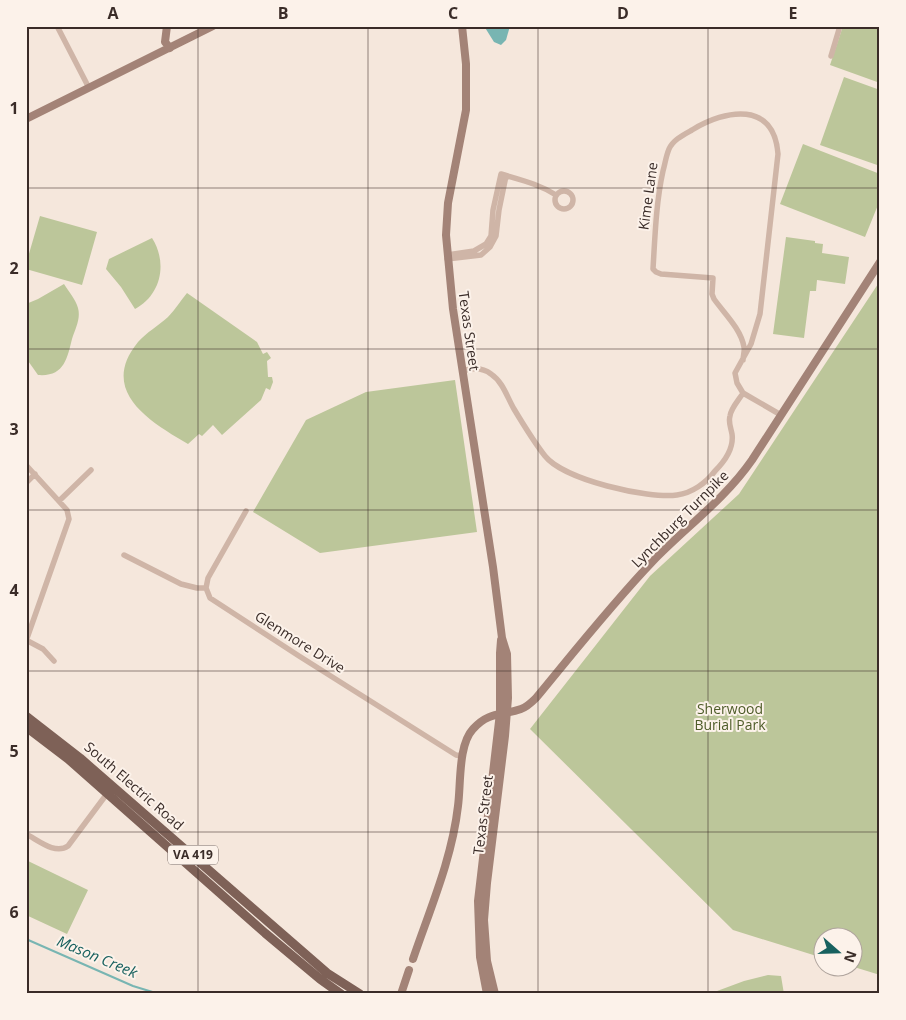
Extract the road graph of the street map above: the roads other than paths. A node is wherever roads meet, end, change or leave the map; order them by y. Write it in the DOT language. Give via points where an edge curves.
graph roads {
  1 [pos="57,26"];
  2 [pos="167,26"];
  3 [pos="213,26"];
  4 [pos="462,26"];
  5 [pos="840,26"];
  6 [pos="170,48"];
  7 [pos="831,56"];
  8 [pos="88,88"];
  9 [pos="26,119"];
  10 [pos="556,195"];
  11 [pos="447,257"];
  12 [pos="880,262"];
  13 [pos="743,360"];
  14 [pos="462,371"];
  15 [pos="743,393"];
  16 [pos="781,415"];
  17 [pos="26,465"];
  18 [pos="91,470"];
  19 [pos="35,474"];
  20 [pos="26,483"];
  21 [pos="59,501"];
  22 [pos="246,511"];
  23 [pos="124,555"];
  24 [pos="206,588"];
  25 [pos="26,640"];
  26 [pos="54,661"];
  27 [pos="504,712"];
  28 [pos="26,716"];
  29 [pos="26,727"];
  30 [pos="462,756"];
  31 [pos="110,790"];
  32 [pos="26,834"];
  33 [pos="413,959"];
  34 [pos="409,970"];
  35 [pos="341,994"];
  36 [pos="360,994"];
  37 [pos="401,994"];
  38 [pos="488,994"];
  39 [pos="495,994"];
  1 -- 8 [label="street"];
  2 -- 6 [label="main road" via="165,42"];
  3 -- 6 [label="main road"];
  4 -- 11 [label="main road, Texas Street" via="466,103 448,203"];
  5 -- 7 [label="street"];
  6 -- 8 [label="main road"];
  8 -- 9 [label="main road"];
  10 -- 11 [label="street" via="544,187 503,175 496,236 490,247 481,255"];
  11 -- 14 [label="main road, Texas Street"];
  12 -- 16 [label="main road, Lynchburg Turnpike"];
  13 -- 13 [label="street, Kime Lane" via="762,306 778,154 776,137 765,121 739,114 698,126 674,141 668,149 658,200 653,269 661,274 713,278 712,294 741,339 745,348"];
  13 -- 15 [label="street, Kime Lane" via="734,373"];
  14 -- 15 [label="street" via="472,368 490,373 546,457 567,472 622,490 660,496 696,489 715,472 730,450 730,413"];
  14 -- 27 [label="main road, Texas Street" via="507,654"];
  15 -- 16 [label="street"];
  16 -- 27 [label="main road, Lynchburg Turnpike" via="730,488 646,568 536,698 524,708"];
  17 -- 19 [label="street"];
  18 -- 21 [label="street"];
  19 -- 20 [label="street"];
  19 -- 21 [label="street"];
  21 -- 25 [label="street" via="67,510 69,521"];
  22 -- 24 [label="street" via="208,578"];
  23 -- 24 [label="street" via="181,584"];
  24 -- 30 [label="street, Glenmore Drive" via="214,602"];
  25 -- 26 [label="street" via="43,649"];
  27 -- 30 [label="main road, Lynchburg Turnpike" via="472,729"];
  27 -- 38 [label="main road, Texas Street" via="478,901 480,957"];
  27 -- 39 [label="main road, Texas Street" via="484,920 487,961"];
  28 -- 31 [label="main road, South Electric Road / VA 419" via="54,736"];
  29 -- 31 [label="main road, South Electric Road / VA 419"];
  30 -- 33 [label="main road, Lynchburg Turnpike" via="451,846"];
  31 -- 32 [label="street" via="63,849 53,848"];
  31 -- 35 [label="main road, South Electric Road / VA 419" via="265,933"];
  31 -- 36 [label="main road, South Electric Road / VA 419" via="313,961"];
  34 -- 37 [label="main road"];
}
